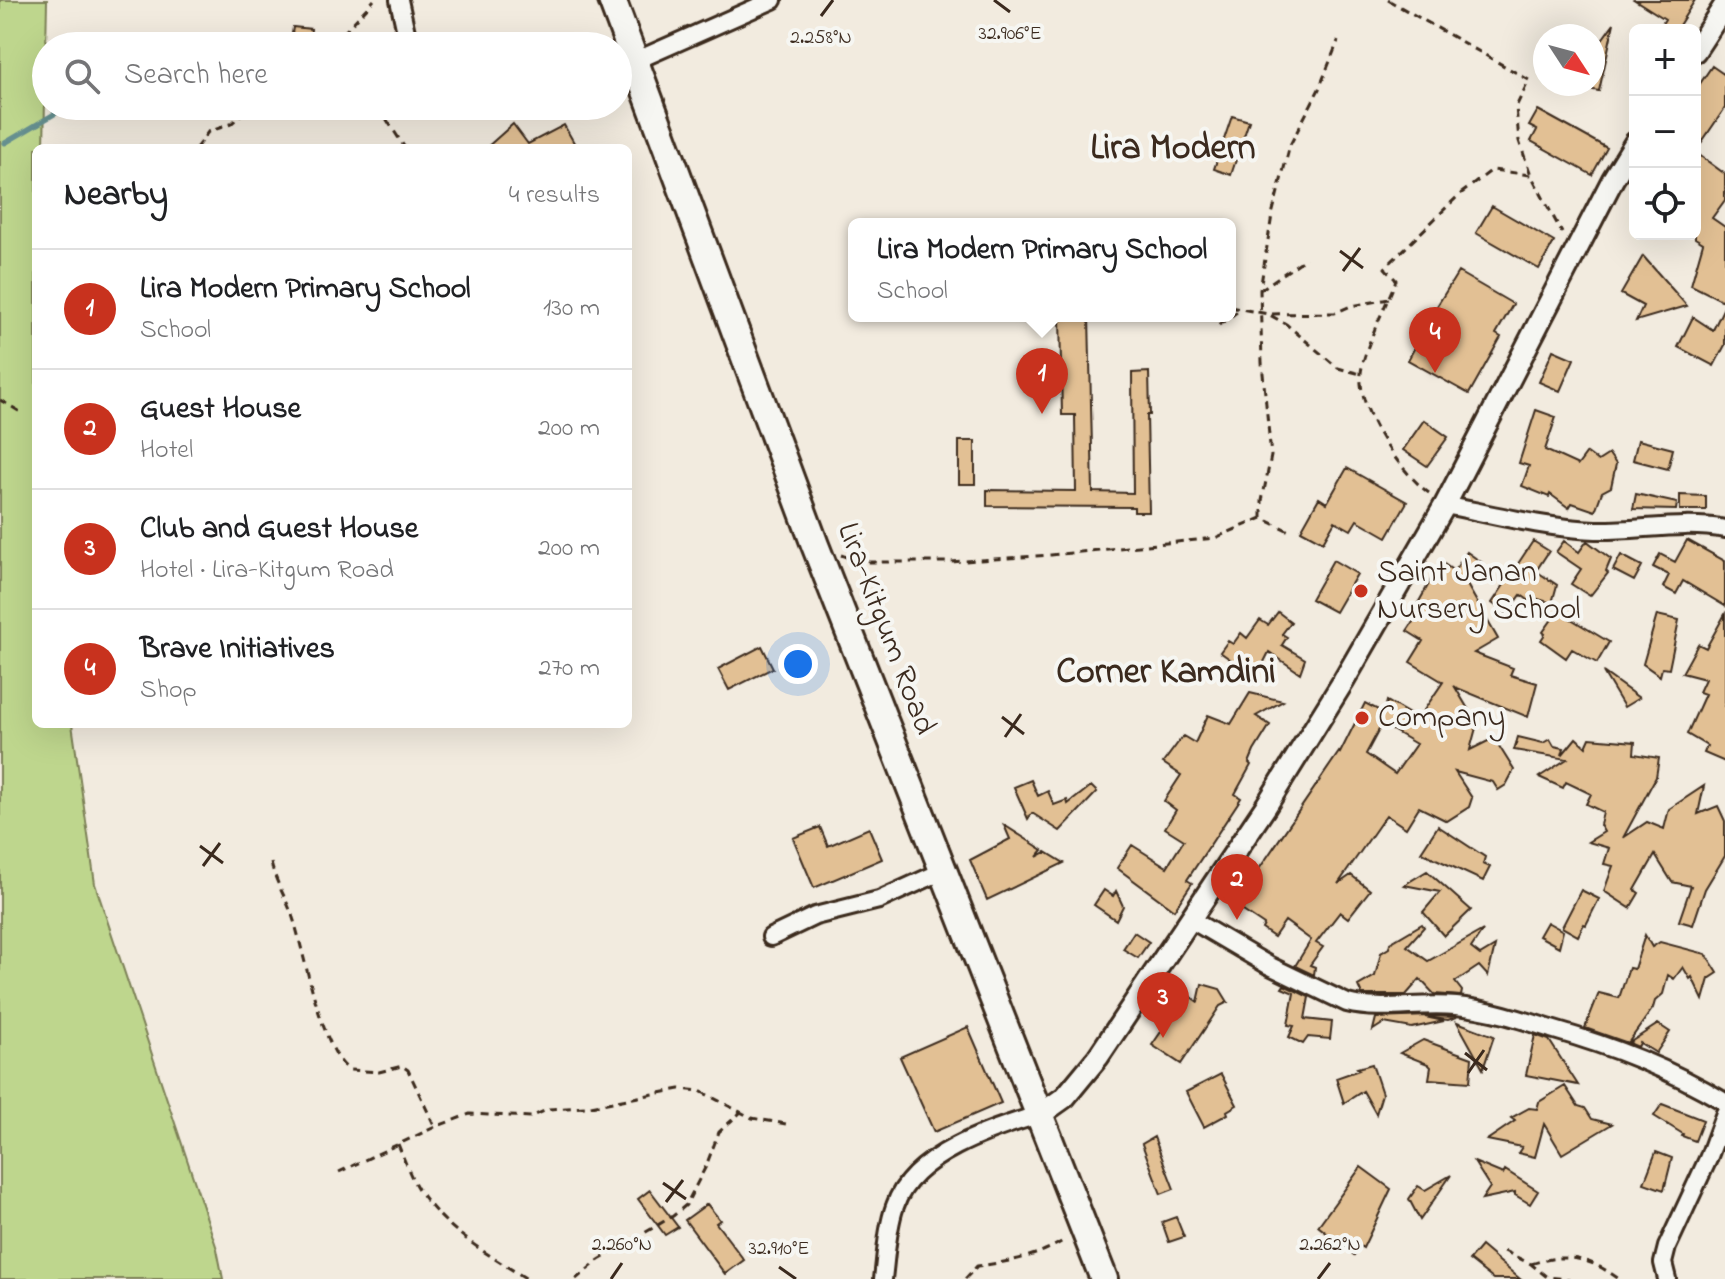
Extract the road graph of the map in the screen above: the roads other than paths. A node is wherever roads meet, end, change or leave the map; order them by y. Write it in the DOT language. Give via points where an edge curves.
graph roads {
  1 [pos="399,0"];
  2 [pos="612,0"];
  3 [pos="773,0"];
  4 [pos="1725,5"];
  5 [pos="406,32"];
  6 [pos="624,32"];
  7 [pos="1701,42"];
  8 [pos="632,53"];
  9 [pos="635,61"];
  10 [pos="1629,153"];
  11 [pos="1445,505"];
  12 [pos="1725,529"];
  13 [pos="943,871"];
  14 [pos="1190,919"];
  15 [pos="771,937"];
  16 [pos="1725,1102"];
  17 [pos="1725,1113"];
  18 [pos="1041,1114"];
  19 [pos="883,1279"];
  20 [pos="1104,1279"];
  21 [pos="1667,1279"];
  1 -- 5 [label="street"];
  2 -- 6 [label="main road, Lira-Kitgum Road"];
  3 -- 9 [label="street"];
  4 -- 7 [label="street"];
  8 -- 9 [label="main road, Lira-Kitgum Road"];
  9 -- 13 [label="main road, Lira-Kitgum Road"];
  10 -- 11 [label="street"];
  11 -- 12 [label="street" via="1566,528"];
  11 -- 14 [label="street" via="1336,694"];
  13 -- 15 [label="street" via="879,900 815,916"];
  13 -- 18 [label="main road, Lira-Kitgum Road"];
  14 -- 16 [label="street" via="1347,1003 1452,1006 1526,1021 1659,1065"];
  14 -- 18 [label="street" via="1098,1057 1065,1097"];
  17 -- 21 [label="street" via="1667,1247"];
  18 -- 19 [label="street" via="984,1131 910,1180 895,1205"];
  18 -- 20 [label="main road, Lira-Kitgum Road"];
}
